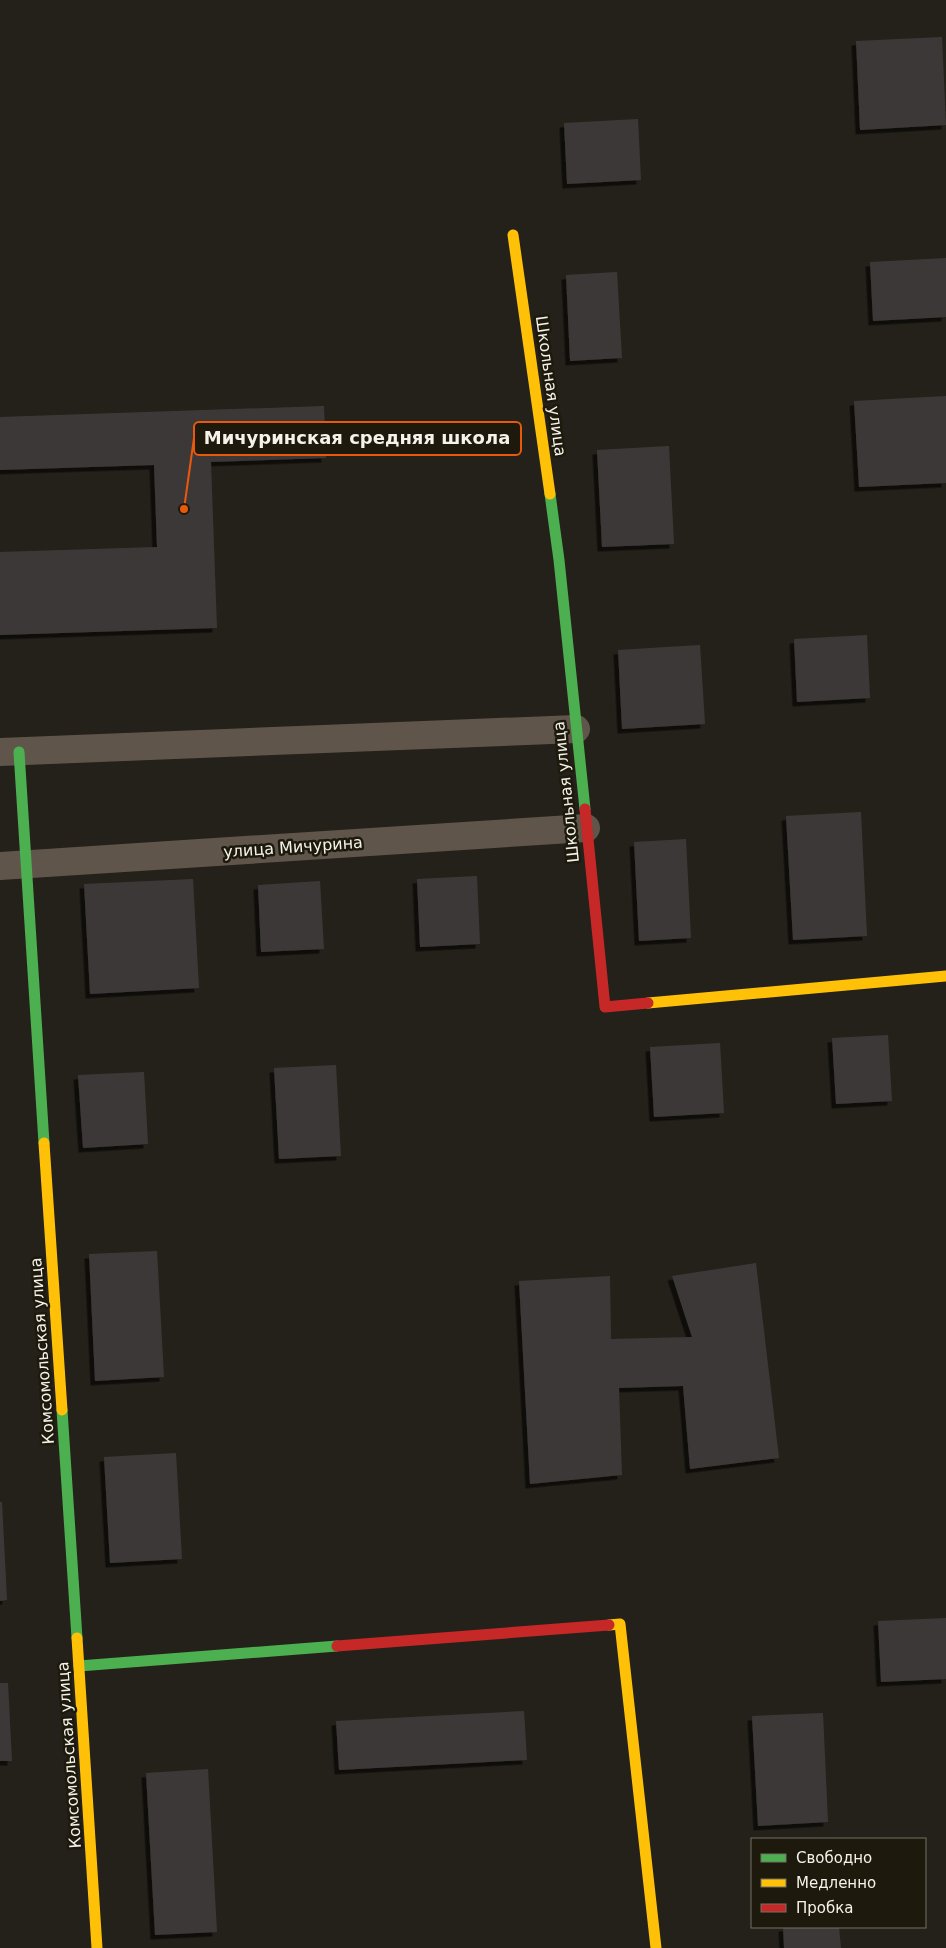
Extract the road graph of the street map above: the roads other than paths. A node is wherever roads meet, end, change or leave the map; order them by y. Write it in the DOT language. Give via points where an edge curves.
graph roads {
  1 [pos="513,235"];
  2 [pos="576,729"];
  3 [pos="9,752"];
  4 [pos="586,828"];
  5 [pos="27,864"];
  6 [pos="0,866"];
  7 [pos="946,976"];
  8 [pos="79,1666"];
  9 [pos="97,1948"];
  10 [pos="656,1948"];
  1 -- 2 [label="street, Школьная улица" via="559,560"];
  2 -- 3 [label="street"];
  2 -- 4 [label="street, Школьная улица"];
  3 -- 5 [label="street, Комсомольская улица"];
  4 -- 5 [label="street, улица Мичурина"];
  4 -- 7 [label="street, Школьная улица" via="605,1007"];
  5 -- 6 [label="street, улица Мичурина"];
  5 -- 8 [label="street, Комсомольская улица"];
  8 -- 9 [label="street, Комсомольская улица"];
  8 -- 10 [label="street" via="620,1624"];
}
